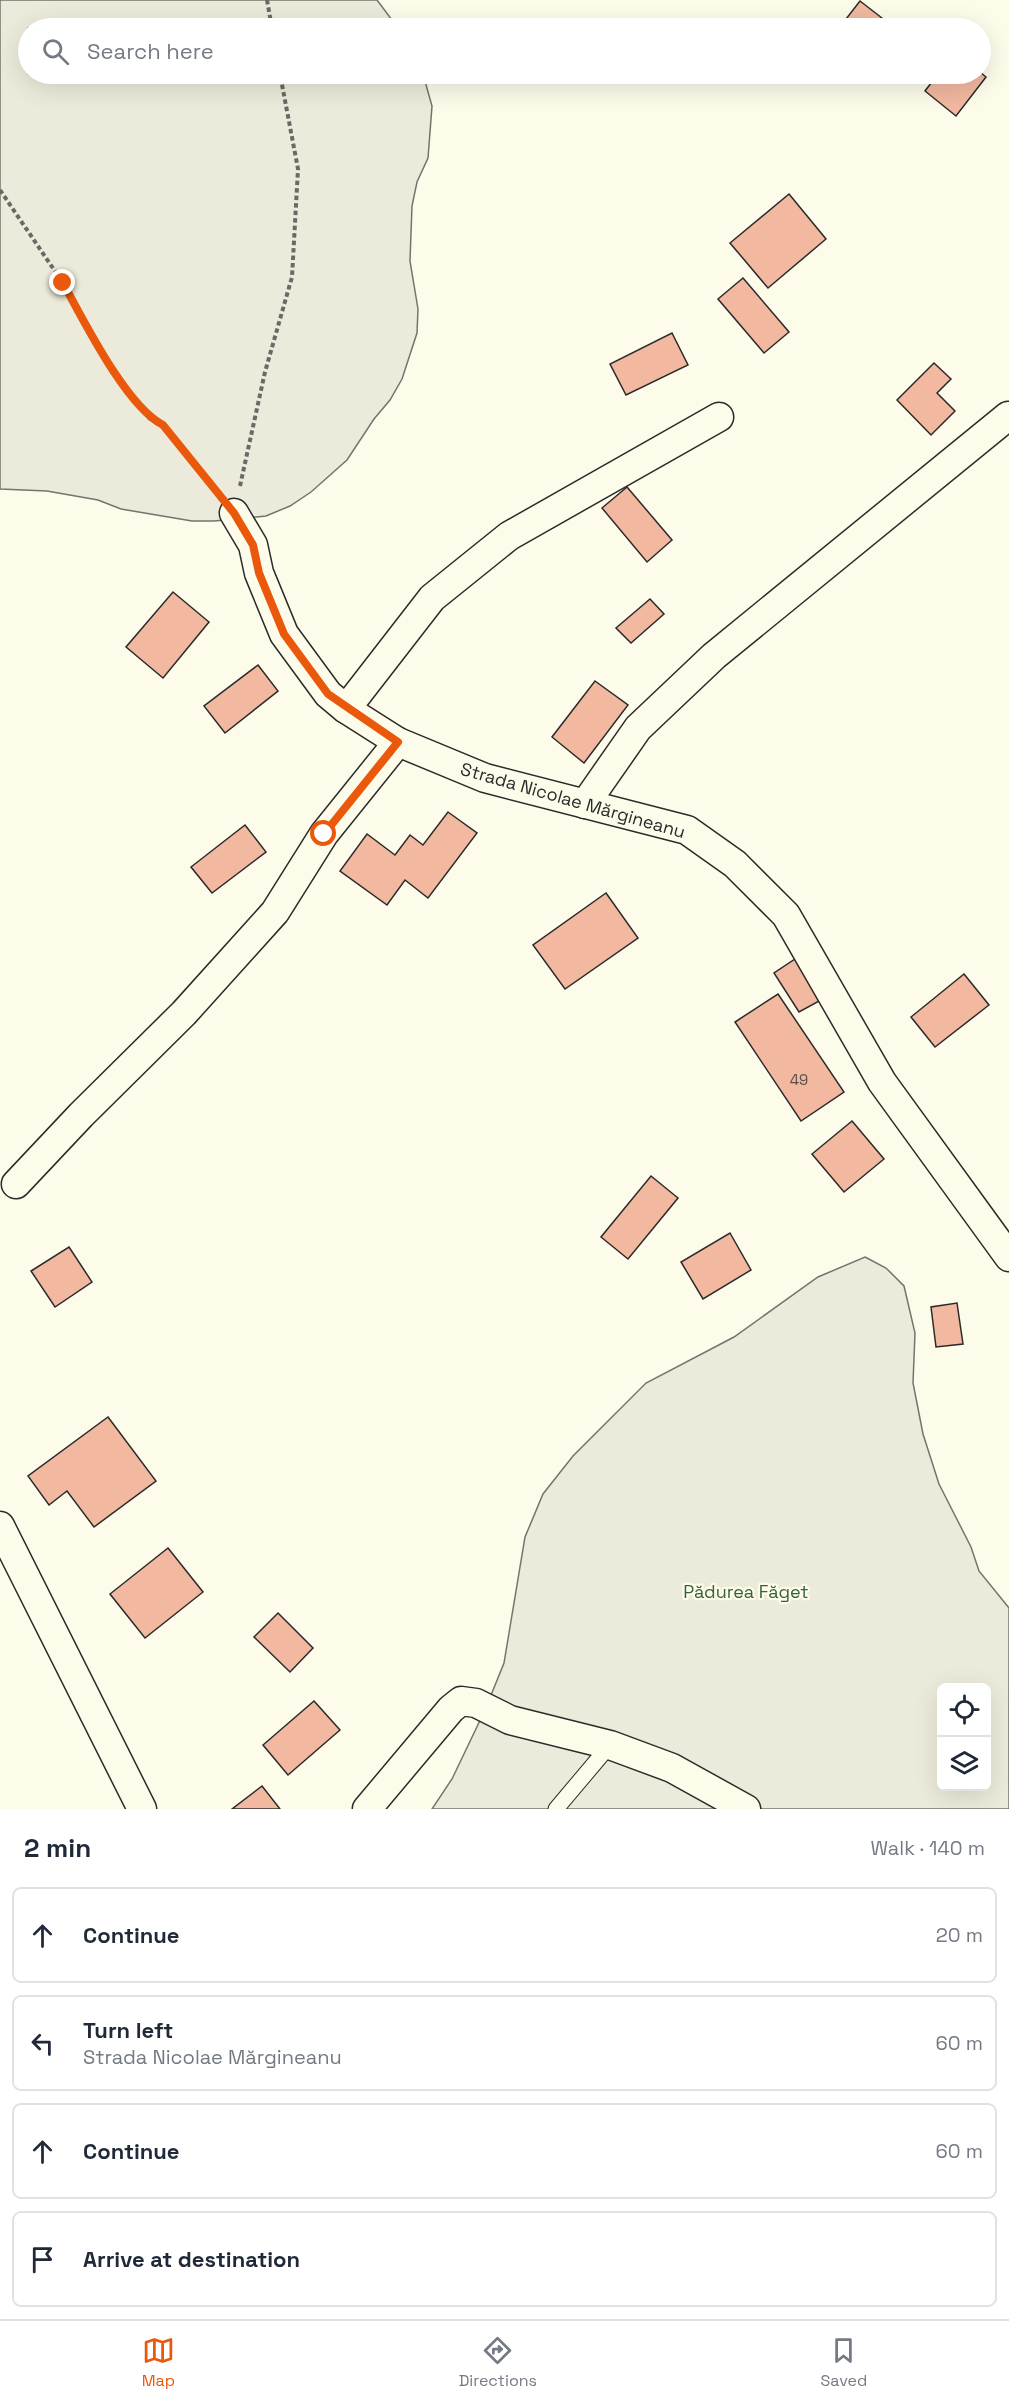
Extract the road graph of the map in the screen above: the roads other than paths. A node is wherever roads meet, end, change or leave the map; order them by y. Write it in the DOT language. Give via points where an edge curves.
graph roads {
  1 [pos="1008,416"];
  2 [pos="718,417"];
  3 [pos="234,513"];
  4 [pos="346,709"];
  5 [pos="398,742"];
  6 [pos="585,804"];
  7 [pos="16,1184"];
  8 [pos="1009,1257"];
  9 [pos="0,1526"];
  10 [pos="610,1745"];
  11 [pos="142,1809"];
  12 [pos="368,1809"];
  13 [pos="556,1809"];
  14 [pos="746,1809"];
  1 -- 6 [label="street" via="714,656 638,728"];
  2 -- 4 [label="street" via="509,536 432,598"];
  3 -- 4 [label="street, Strada Nicolae Mărgineanu" via="253,545 259,573 284,634 328,694"];
  4 -- 5 [label="street, Strada Nicolae Mărgineanu"];
  5 -- 6 [label="street, Strada Nicolae Mărgineanu" via="484,778"];
  5 -- 7 [label="street" via="324,834 275,912 184,1013"];
  6 -- 8 [label="street, Strada Nicolae Mărgineanu" via="687,830 735,864 786,915 882,1082"];
  9 -- 11 [label="street"];
  10 -- 12 [label="street" via="510,1720 476,1703 461,1701"];
  10 -- 13 [label="lane"];
  10 -- 14 [label="street" via="672,1768"];
}
